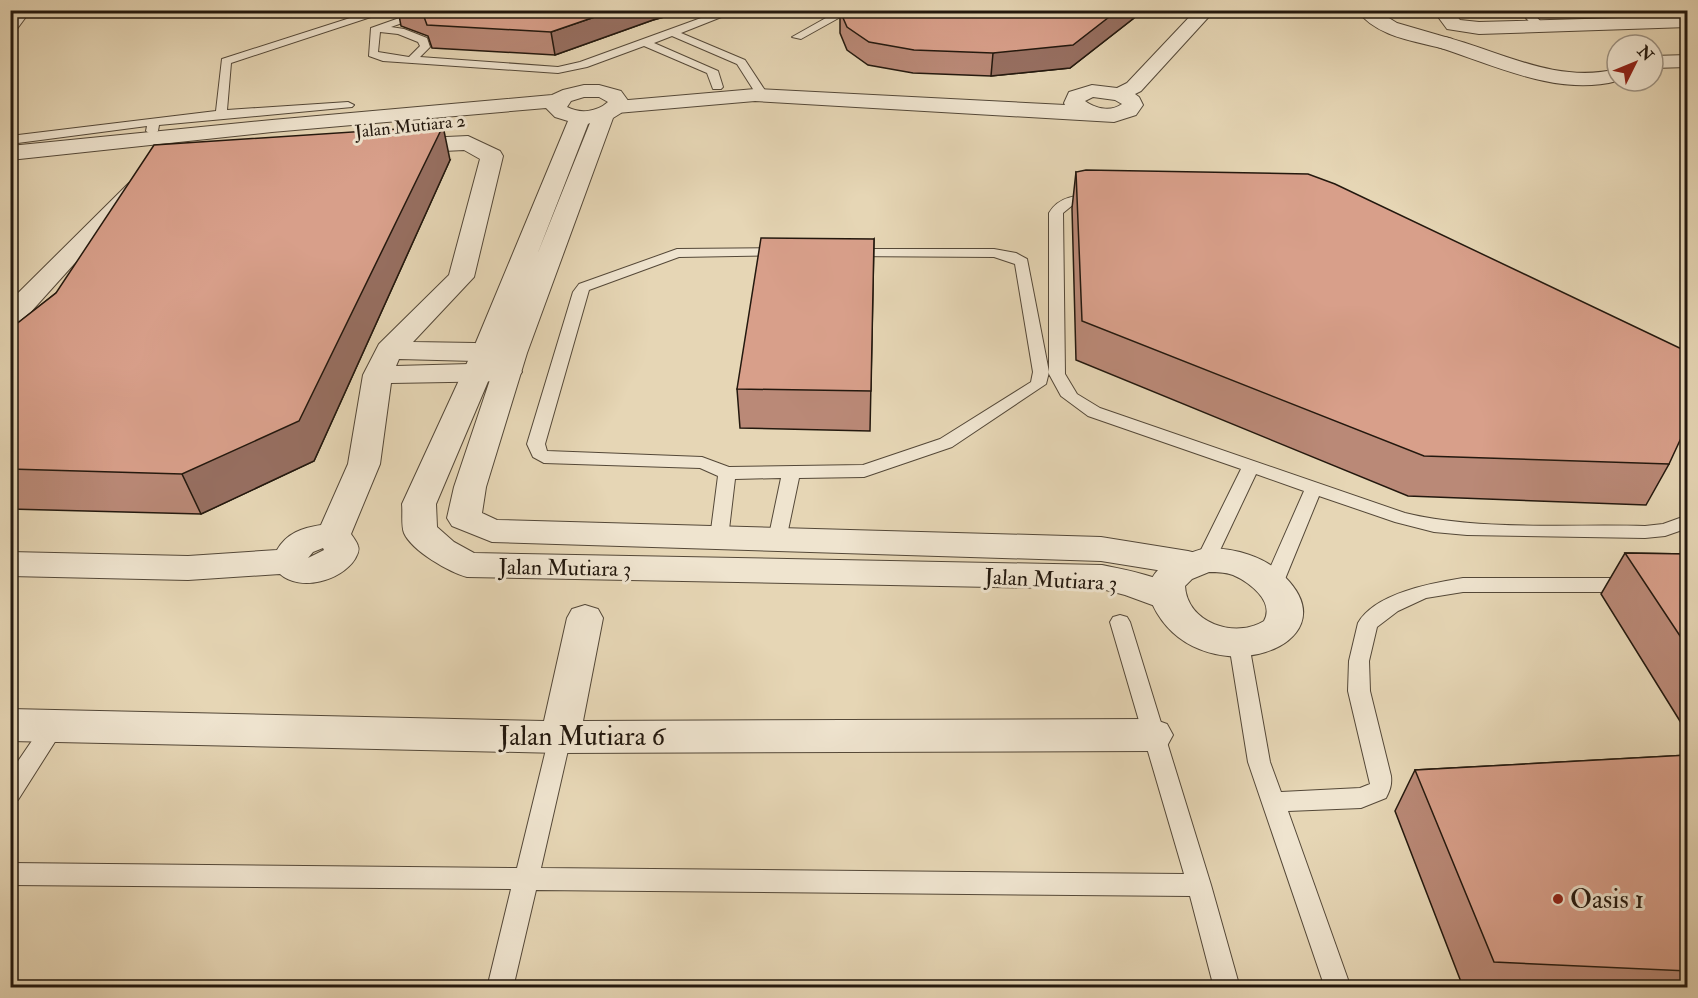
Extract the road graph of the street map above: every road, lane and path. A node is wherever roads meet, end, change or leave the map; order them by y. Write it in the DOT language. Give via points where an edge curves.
graph roads {
  1 [pos="26,10"];
  2 [pos="387,10"];
  3 [pos="433,10"];
  4 [pos="734,10"];
  5 [pos="848,10"];
  6 [pos="1366,10"];
  7 [pos="1395,10"];
  8 [pos="1442,10"];
  9 [pos="1524,10"];
  10 [pos="1673,10"];
  11 [pos="1202,11"];
  12 [pos="1592,17"];
  13 [pos="1687,21"];
  14 [pos="1539,26"];
  15 [pos="377,29"];
  16 [pos="10,31"];
  17 [pos="673,33"];
  18 [pos="797,37"];
  19 [pos="645,43"];
  20 [pos="1445,43"];
  21 [pos="730,56"];
  22 [pos="411,60"];
  23 [pos="1670,61"];
  24 [pos="701,66"];
  25 [pos="1688,67"];
  26 [pos="1605,78"];
  27 [pos="717,87"];
  28 [pos="758,90"];
  29 [pos="1120,94"];
  30 [pos="1076,96"];
  31 [pos="348,105"];
  32 [pos="589,108"];
  33 [pos="221,114"];
  34 [pos="1097,114"];
  35 [pos="152,130"];
  36 [pos="10,140"];
  37 [pos="385,148"];
  38 [pos="10,153"];
  39 [pos="10,166"];
  40 [pos="151,175"];
  41 [pos="1109,199"];
  42 [pos="804,252"];
  43 [pos="839,252"];
  44 [pos="10,318"];
  45 [pos="384,362"];
  46 [pos="496,362"];
  47 [pos="1251,467"];
  48 [pos="727,473"];
  49 [pos="791,474"];
  50 [pos="1314,489"];
  51 [pos="1688,521"];
  52 [pos="718,538"];
  53 [pos="777,540"];
  54 [pos="1197,562"];
  55 [pos="10,564"];
  56 [pos="1273,584"];
  57 [pos="1652,585"];
  58 [pos="1166,597"];
  59 [pos="585,618"];
  60 [pos="1120,622"];
  61 [pos="1239,644"];
  62 [pos="10,725"];
  63 [pos="54,726"];
  64 [pos="1153,735"];
  65 [pos="560,737"];
  66 [pos="10,793"];
  67 [pos="1272,802"];
  68 [pos="10,874"];
  69 [pos="524,880"];
  70 [pos="1199,885"];
  71 [pos="500,987"];
  72 [pos="1227,987"];
  73 [pos="1338,987"];
  1 -- 16 [label="lane"];
  2 -- 33 [label="lane" via="226,61"];
  3 -- 15 [label="lane"];
  4 -- 17 [label="lane"];
  5 -- 18 [label="lane"];
  6 -- 20 [label="street" via="1382,24"];
  7 -- 20 [label="street" via="1399,17"];
  8 -- 14 [label="street" via="1454,25 1466,27"];
  9 -- 14 [label="lane"];
  10 -- 13 [label="lane"];
  11 -- 29 [label="street" via="1134,87"];
  12 -- 13 [label="street"];
  12 -- 14 [label="street"];
  15 -- 22 [label="lane" via="373,54"];
  15 -- 22 [label="lane" via="400,31 423,40 426,47"];
  17 -- 19 [label="lane"];
  17 -- 21 [label="lane"];
  19 -- 22 [label="lane" via="558,70"];
  19 -- 24 [label="lane"];
  20 -- 26 [label="street" via="1571,80"];
  21 -- 24 [label="lane"];
  21 -- 28 [label="lane" via="741,62"];
  23 -- 25 [label="street"];
  24 -- 27 [label="lane" via="714,73"];
  27 -- 28 [label="street"];
  27 -- 32 [label="street"];
  28 -- 30 [label="street" via="1046,101"];
  28 -- 32 [label="street"];
  28 -- 34 [label="street"];
  29 -- 30 [label="street" via="1092,90"];
  29 -- 34 [label="street" via="1132,101 1132,108 1120,114"];
  30 -- 34 [label="street" via="1074,103 1078,107"];
  31 -- 33 [label="lane"];
  32 -- 35 [label="street, Jalan Mutiara 2"];
  32 -- 39 [label="street, Jalan Mutiara 2"];
  32 -- 46 [label="street, Jalan Mutiara 3"];
  33 -- 35 [label="lane"];
  35 -- 36 [label="lane"];
  35 -- 38 [label="street, Jalan Mutiara 2"];
  37 -- 45 [label="street" via="468,143 492,156 461,277"];
  40 -- 44 [label="street"];
  41 -- 47 [label="lane" via="1075,200 1056,213 1057,374 1061,388 1094,412"];
  42 -- 48 [label="lane" via="677,253 584,287 580,292 536,444 539,453 544,458 702,463"];
  43 -- 49 [label="lane" via="994,253 1022,262 1041,372 1038,384 946,443 864,471"];
  45 -- 46 [label="street"];
  45 -- 55 [label="street" via="364,464 332,538 338,540 342,553 326,567 302,571 289,561 188,568"];
  46 -- 52 [label="street, Jalan Mutiara 3" via="464,518 492,531"];
  46 -- 58 [label="street, Jalan Mutiara 3" via="419,504 420,531 467,565 1102,577"];
  47 -- 50 [label="lane"];
  47 -- 54 [label="lane"];
  48 -- 49 [label="lane"];
  48 -- 52 [label="lane"];
  49 -- 53 [label="lane"];
  50 -- 51 [label="lane" via="1401,518 1467,529 1645,532 1665,530"];
  50 -- 56 [label="lane"];
  52 -- 53 [label="street, Jalan Mutiara 3"];
  53 -- 54 [label="street, Jalan Mutiara 3" via="1101,549"];
  54 -- 56 [label="street" via="1242,565"];
  54 -- 58 [label="street" via="1174,572 1167,583"];
  56 -- 61 [label="street" via="1286,611 1282,624 1258,641"];
  57 -- 67 [label="lane" via="1463,585 1422,592 1391,606 1368,623 1359,661 1359,691 1380,776 1378,791 1362,798"];
  58 -- 61 [label="street" via="1172,611 1191,629 1219,641"];
  59 -- 65 [label="street"];
  60 -- 64 [label="lane"];
  61 -- 67 [label="lane" via="1259,762"];
  62 -- 63 [label="street, Jalan Mutiara 6"];
  63 -- 65 [label="street, Jalan Mutiara 6"];
  63 -- 66 [label="lane"];
  64 -- 65 [label="street, Jalan Mutiara 6"];
  64 -- 70 [label="lane"];
  65 -- 69 [label="lane"];
  67 -- 73 [label="lane"];
  68 -- 69 [label="lane"];
  69 -- 70 [label="lane"];
  69 -- 71 [label="lane"];
  70 -- 72 [label="lane"];
}
